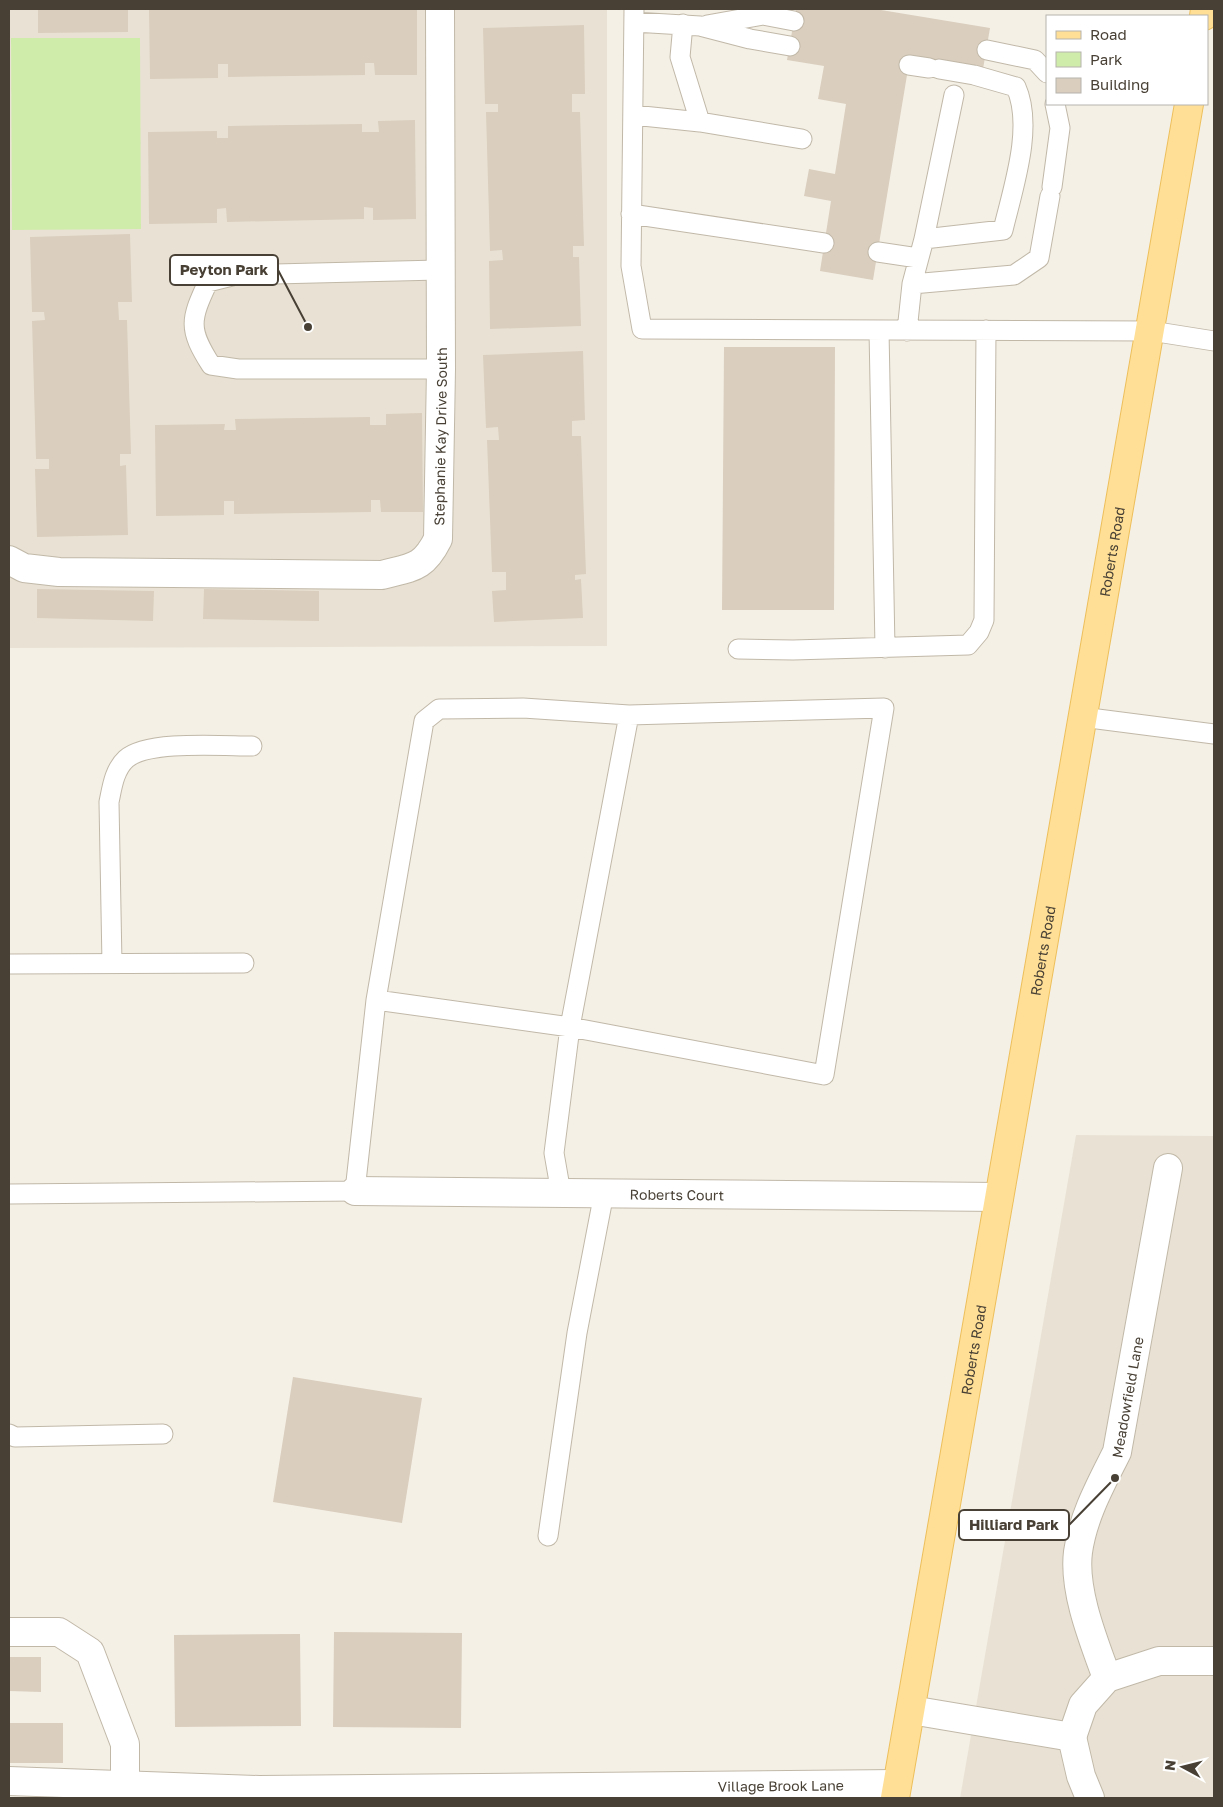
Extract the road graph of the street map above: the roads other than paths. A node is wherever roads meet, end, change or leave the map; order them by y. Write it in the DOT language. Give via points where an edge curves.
graph roads {
  1 [pos="440,9"];
  2 [pos="634,15"];
  3 [pos="794,20"];
  4 [pos="692,25"];
  5 [pos="790,46"];
  6 [pos="987,50"];
  7 [pos="909,65"];
  8 [pos="1046,72"];
  9 [pos="954,95"];
  10 [pos="1055,105"];
  11 [pos="1189,105"];
  12 [pos="633,115"];
  13 [pos="700,122"];
  14 [pos="802,139"];
  15 [pos="631,214"];
  16 [pos="924,239"];
  17 [pos="824,243"];
  18 [pos="878,252"];
  19 [pos="918,258"];
  20 [pos="439,270"];
  21 [pos="912,284"];
  22 [pos="879,330"];
  23 [pos="986,330"];
  24 [pos="1151,330"];
  25 [pos="906,331"];
  26 [pos="1214,342"];
  27 [pos="441,370"];
  28 [pos="9,560"];
  29 [pos="885,648"];
  30 [pos="738,649"];
  31 [pos="629,715"];
  32 [pos="1082,717"];
  33 [pos="1214,734"];
  34 [pos="252,746"];
  35 [pos="244,963"];
  36 [pos="9,964"];
  37 [pos="112,964"];
  38 [pos="376,1000"];
  39 [pos="570,1028"];
  40 [pos="1168,1168"];
  41 [pos="355,1191"];
  42 [pos="561,1193"];
  43 [pos="604,1193"];
  44 [pos="9,1194"];
  45 [pos="999,1197"];
  46 [pos="9,1434"];
  47 [pos="163,1434"];
  48 [pos="548,1536"];
  49 [pos="9,1632"];
  50 [pos="1214,1661"];
  51 [pos="1106,1678"];
  52 [pos="911,1710"];
  53 [pos="1072,1737"];
  54 [pos="9,1782"];
  55 [pos="125,1786"];
  56 [pos="896,1791"];
  57 [pos="1090,1798"];
  1 -- 20 [label="street, Stephanie Kay Drive South"];
  2 -- 4 [label="lane"];
  2 -- 12 [label="lane"];
  3 -- 4 [label="lane" via="763,15"];
  4 -- 5 [label="lane"];
  4 -- 13 [label="lane" via="680,57"];
  6 -- 8 [label="lane" via="1035,60"];
  7 -- 16 [label="lane" via="974,75 1016,87 1022,101 1021,156 1003,230"];
  9 -- 16 [label="lane"];
  10 -- 21 [label="lane" via="1060,128 1038,258 1014,274"];
  11 -- 24 [label="main road, Roberts Road"];
  12 -- 13 [label="lane"];
  12 -- 15 [label="lane"];
  13 -- 14 [label="lane"];
  15 -- 17 [label="lane"];
  15 -- 22 [label="lane" via="630,266 642,329"];
  16 -- 19 [label="lane"];
  18 -- 19 [label="lane"];
  19 -- 21 [label="lane"];
  20 -- 27 [label="street, Stephanie Kay Drive South"];
  20 -- 27 [label="lane" via="236,275 208,282 197,304 193,322 199,345 211,365 238,369"];
  21 -- 25 [label="lane"];
  22 -- 25 [label="lane"];
  22 -- 29 [label="lane"];
  23 -- 24 [label="lane"];
  23 -- 25 [label="lane"];
  23 -- 29 [label="lane" via="984,620 968,645"];
  24 -- 26 [label="lane"];
  24 -- 32 [label="main road, Roberts Road"];
  27 -- 28 [label="street, Stephanie Kay Drive South" via="438,539 430,556 416,566 382,575 59,572 24,568"];
  29 -- 30 [label="lane"];
  31 -- 38 [label="lane" via="523,708 439,709 424,721"];
  31 -- 39 [label="lane"];
  31 -- 39 [label="lane" via="884,708 824,1075"];
  32 -- 33 [label="lane"];
  32 -- 45 [label="main road, Roberts Road"];
  34 -- 37 [label="lane" via="171,746 147,749 126,759 114,779 109,802"];
  35 -- 37 [label="lane"];
  36 -- 37 [label="lane"];
  38 -- 39 [label="lane"];
  38 -- 41 [label="lane"];
  39 -- 42 [label="lane" via="554,1153"];
  40 -- 51 [label="street, Meadowfield Lane" via="1117,1452 1099,1486 1078,1553 1079,1582"];
  41 -- 42 [label="street, Roberts Court"];
  41 -- 44 [label="lane"];
  42 -- 43 [label="street, Roberts Court"];
  43 -- 45 [label="street, Roberts Court"];
  43 -- 48 [label="lane" via="577,1333"];
  45 -- 52 [label="main road, Roberts Road"];
  46 -- 47 [label="lane" via="15,1437"];
  49 -- 55 [label="street" via="59,1632 90,1652 125,1744"];
  50 -- 51 [label="street" via="1159,1661"];
  51 -- 53 [label="street" via="1083,1705"];
  52 -- 53 [label="street"];
  52 -- 56 [label="main road, Roberts Road"];
  53 -- 57 [label="street"];
  54 -- 55 [label="street, Village Brook Lane"];
  55 -- 56 [label="street, Village Brook Lane" via="269,1790"];
}
